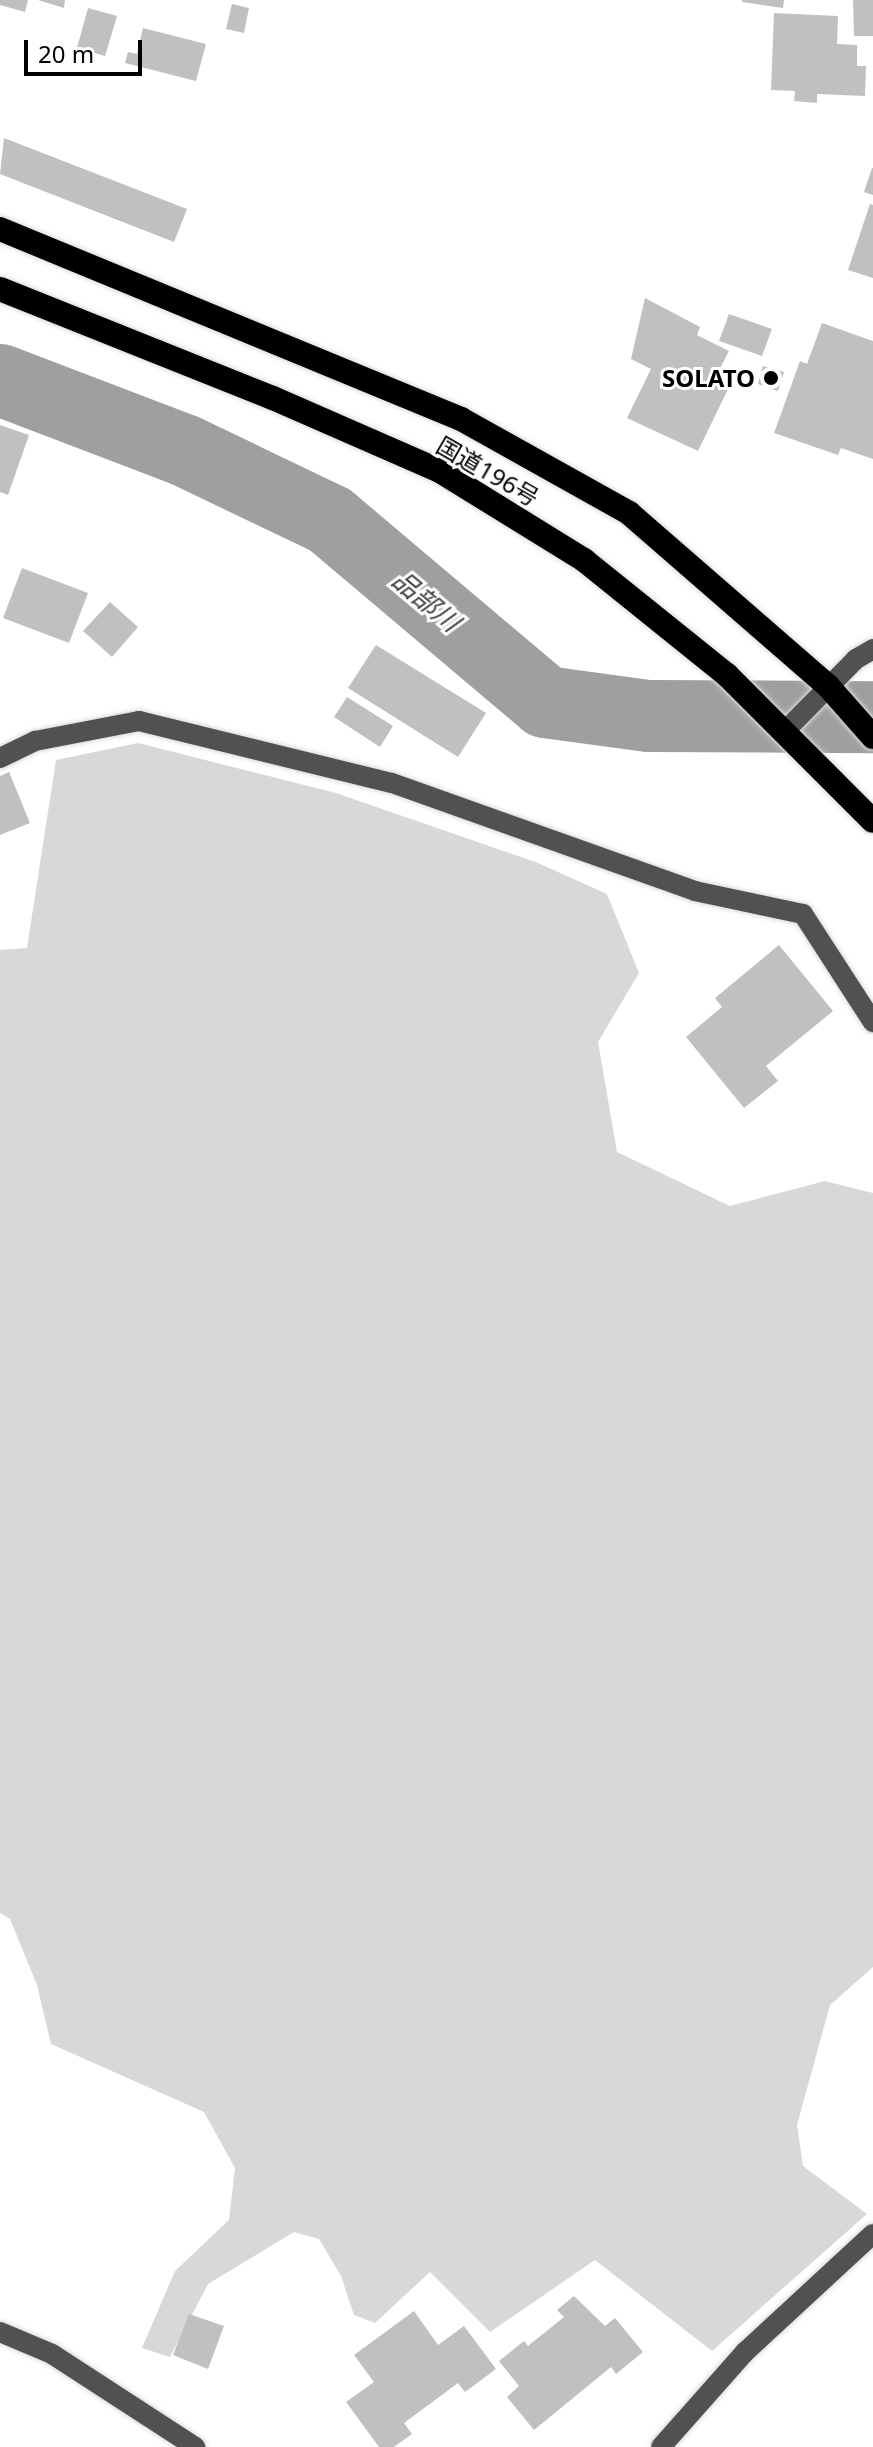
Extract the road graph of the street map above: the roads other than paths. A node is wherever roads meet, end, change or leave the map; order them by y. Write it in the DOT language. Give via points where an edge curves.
graph roads {
  1 [pos="0,229"];
  2 [pos="0,289"];
  3 [pos="873,649"];
  4 [pos="827,678"];
  5 [pos="783,733"];
  6 [pos="873,737"];
  7 [pos="0,758"];
  8 [pos="873,821"];
  9 [pos="873,1022"];
  10 [pos="873,2234"];
  11 [pos="0,2332"];
  12 [pos="195,2447"];
  13 [pos="661,2447"];
  1 -- 4 [label="highway, 国道196号" via="461,419 629,513"];
  2 -- 5 [label="highway, 国道196号" via="440,471 584,560 727,675"];
  3 -- 4 [label="street"];
  4 -- 5 [label="street"];
  4 -- 6 [label="highway, 国道196号"];
  5 -- 8 [label="highway, 国道196号"];
  7 -- 9 [label="street" via="35,741 139,721 392,783 695,891 803,914"];
  10 -- 13 [label="street" via="745,2352"];
  11 -- 12 [label="street" via="52,2354"];
}
